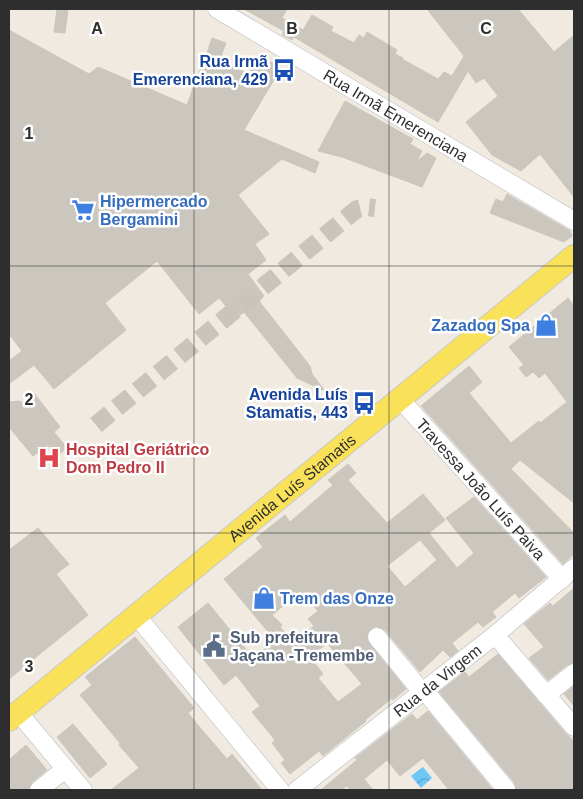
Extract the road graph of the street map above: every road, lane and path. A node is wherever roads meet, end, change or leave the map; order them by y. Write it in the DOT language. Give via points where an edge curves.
graph roads {
  1 [pos="217,9"];
  2 [pos="574,221"];
  3 [pos="574,256"];
  4 [pos="400,399"];
  5 [pos="568,574"];
  6 [pos="136,615"];
  7 [pos="495,635"];
  8 [pos="377,638"];
  9 [pos="574,673"];
  10 [pos="423,691"];
  11 [pos="546,695"];
  12 [pos="14,716"];
  13 [pos="574,727"];
  14 [pos="65,768"];
  15 [pos="506,789"];
  16 [pos="39,790"];
  17 [pos="83,790"];
  18 [pos="280,790"];
  19 [pos="297,790"];
  1 -- 2 [label="street, Rua Irmã Emerenciana"];
  3 -- 4 [label="main road, Avenida Luís Stamatis"];
  4 -- 5 [label="street, Travessa João Luís Paiva"];
  4 -- 6 [label="main road, Avenida Luís Stamatis"];
  5 -- 7 [label="street, Rua da Virgem"];
  6 -- 12 [label="main road, Avenida Luís Stamatis"];
  6 -- 18 [label="street"];
  7 -- 10 [label="street, Rua da Virgem"];
  7 -- 11 [label="street"];
  8 -- 10 [label="street"];
  9 -- 11 [label="street"];
  10 -- 15 [label="street"];
  10 -- 19 [label="street, Rua da Virgem"];
  11 -- 13 [label="street"];
  12 -- 14 [label="street"];
  14 -- 16 [label="street"];
  14 -- 17 [label="street"];
}
